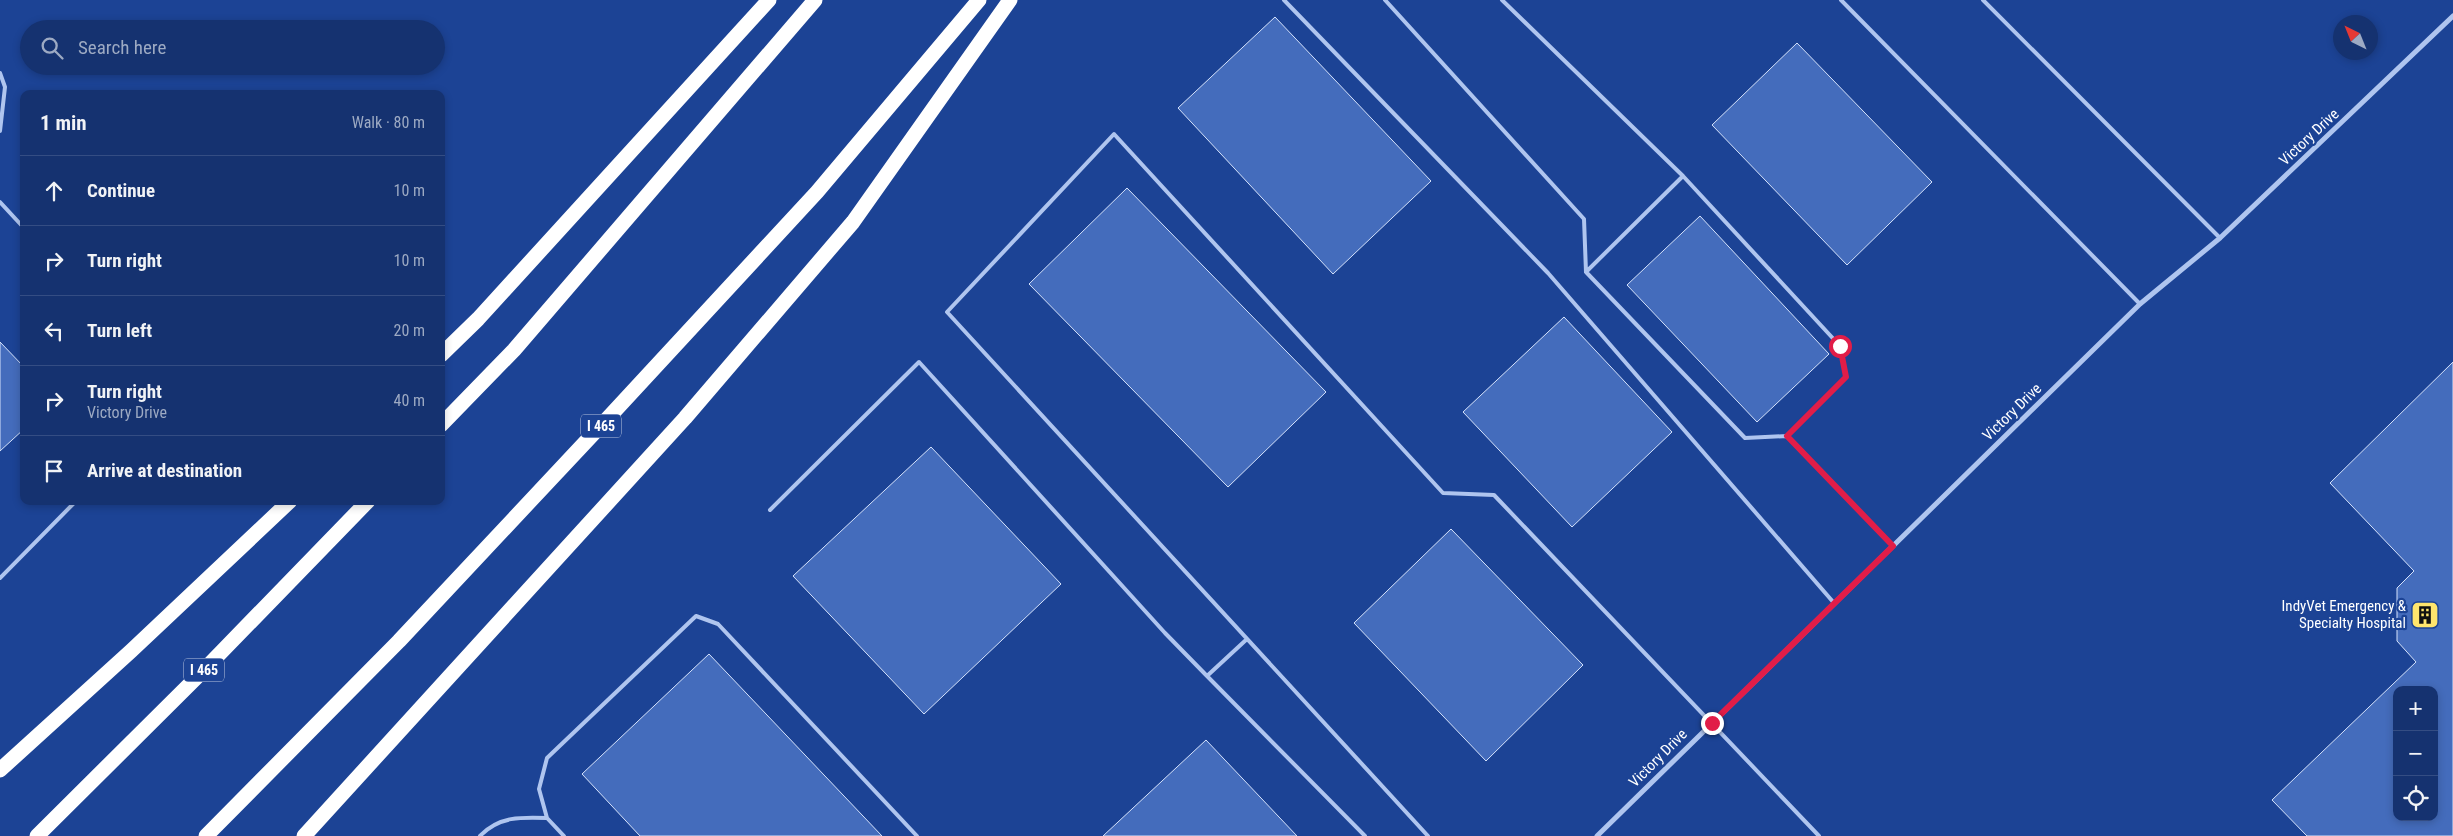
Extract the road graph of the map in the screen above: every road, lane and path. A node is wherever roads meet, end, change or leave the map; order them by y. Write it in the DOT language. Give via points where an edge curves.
graph roads {
  1 [pos="769,0"];
  2 [pos="815,0"];
  3 [pos="979,0"];
  4 [pos="1010,0"];
  5 [pos="1284,0"];
  6 [pos="1385,0"];
  7 [pos="1502,0"];
  8 [pos="1841,0"];
  9 [pos="1983,0"];
  10 [pos="2453,16"];
  11 [pos="0,73"];
  12 [pos="0,131"];
  13 [pos="1683,176"];
  14 [pos="0,202"];
  15 [pos="20,224"];
  16 [pos="2220,238"];
  17 [pos="1586,272"];
  18 [pos="2140,304"];
  19 [pos="445,351"];
  20 [pos="445,421"];
  21 [pos="1787,436"];
  22 [pos="72,505"];
  23 [pos="286,505"];
  24 [pos="364,505"];
  25 [pos="770,510"];
  26 [pos="1893,546"];
  27 [pos="0,578"];
  28 [pos="1834,603"];
  29 [pos="1247,639"];
  30 [pos="1207,676"];
  31 [pos="1712,723"];
  32 [pos="0,770"];
  33 [pos="547,818"];
  34 [pos="37,836"];
  35 [pos="206,836"];
  36 [pos="304,836"];
  37 [pos="480,836"];
  38 [pos="564,836"];
  39 [pos="917,836"];
  40 [pos="1364,836"];
  41 [pos="1428,836"];
  42 [pos="1597,836"];
  43 [pos="1819,836"];
  1 -- 19 [label="highway"];
  2 -- 20 [label="highway" via="514,350"];
  3 -- 35 [label="highway, I 465" via="817,192 616,410 399,640"];
  4 -- 36 [label="highway" via="846,230 685,418"];
  5 -- 28 [label="lane" via="1548,273"];
  6 -- 17 [label="lane" via="1584,219"];
  7 -- 13 [label="lane"];
  8 -- 18 [label="lane"];
  9 -- 16 [label="lane"];
  10 -- 16 [label="street, Victory Drive"];
  11 -- 12 [label="lane" via="5,87"];
  13 -- 17 [label="lane"];
  13 -- 21 [label="lane" via="1840,346 1846,377"];
  14 -- 15 [label="lane"];
  16 -- 18 [label="street, Victory Drive"];
  17 -- 21 [label="lane" via="1745,438"];
  18 -- 26 [label="street, Victory Drive"];
  21 -- 26 [label="lane"];
  22 -- 27 [label="lane"];
  23 -- 32 [label="highway"];
  24 -- 34 [label="highway, I 465"];
  25 -- 30 [label="lane" via="919,362"];
  26 -- 28 [label="street, Victory Drive"];
  28 -- 31 [label="street, Victory Drive"];
  29 -- 30 [label="lane"];
  29 -- 31 [label="lane" via="947,312 1114,134 1443,493 1494,495"];
  29 -- 41 [label="lane"];
  30 -- 40 [label="lane"];
  31 -- 42 [label="street, Victory Drive"];
  31 -- 43 [label="lane"];
  33 -- 37 [label="lane" via="516,816 485,830"];
  33 -- 38 [label="lane"];
  33 -- 39 [label="lane" via="539,789 547,758 696,616 718,624"];
}
